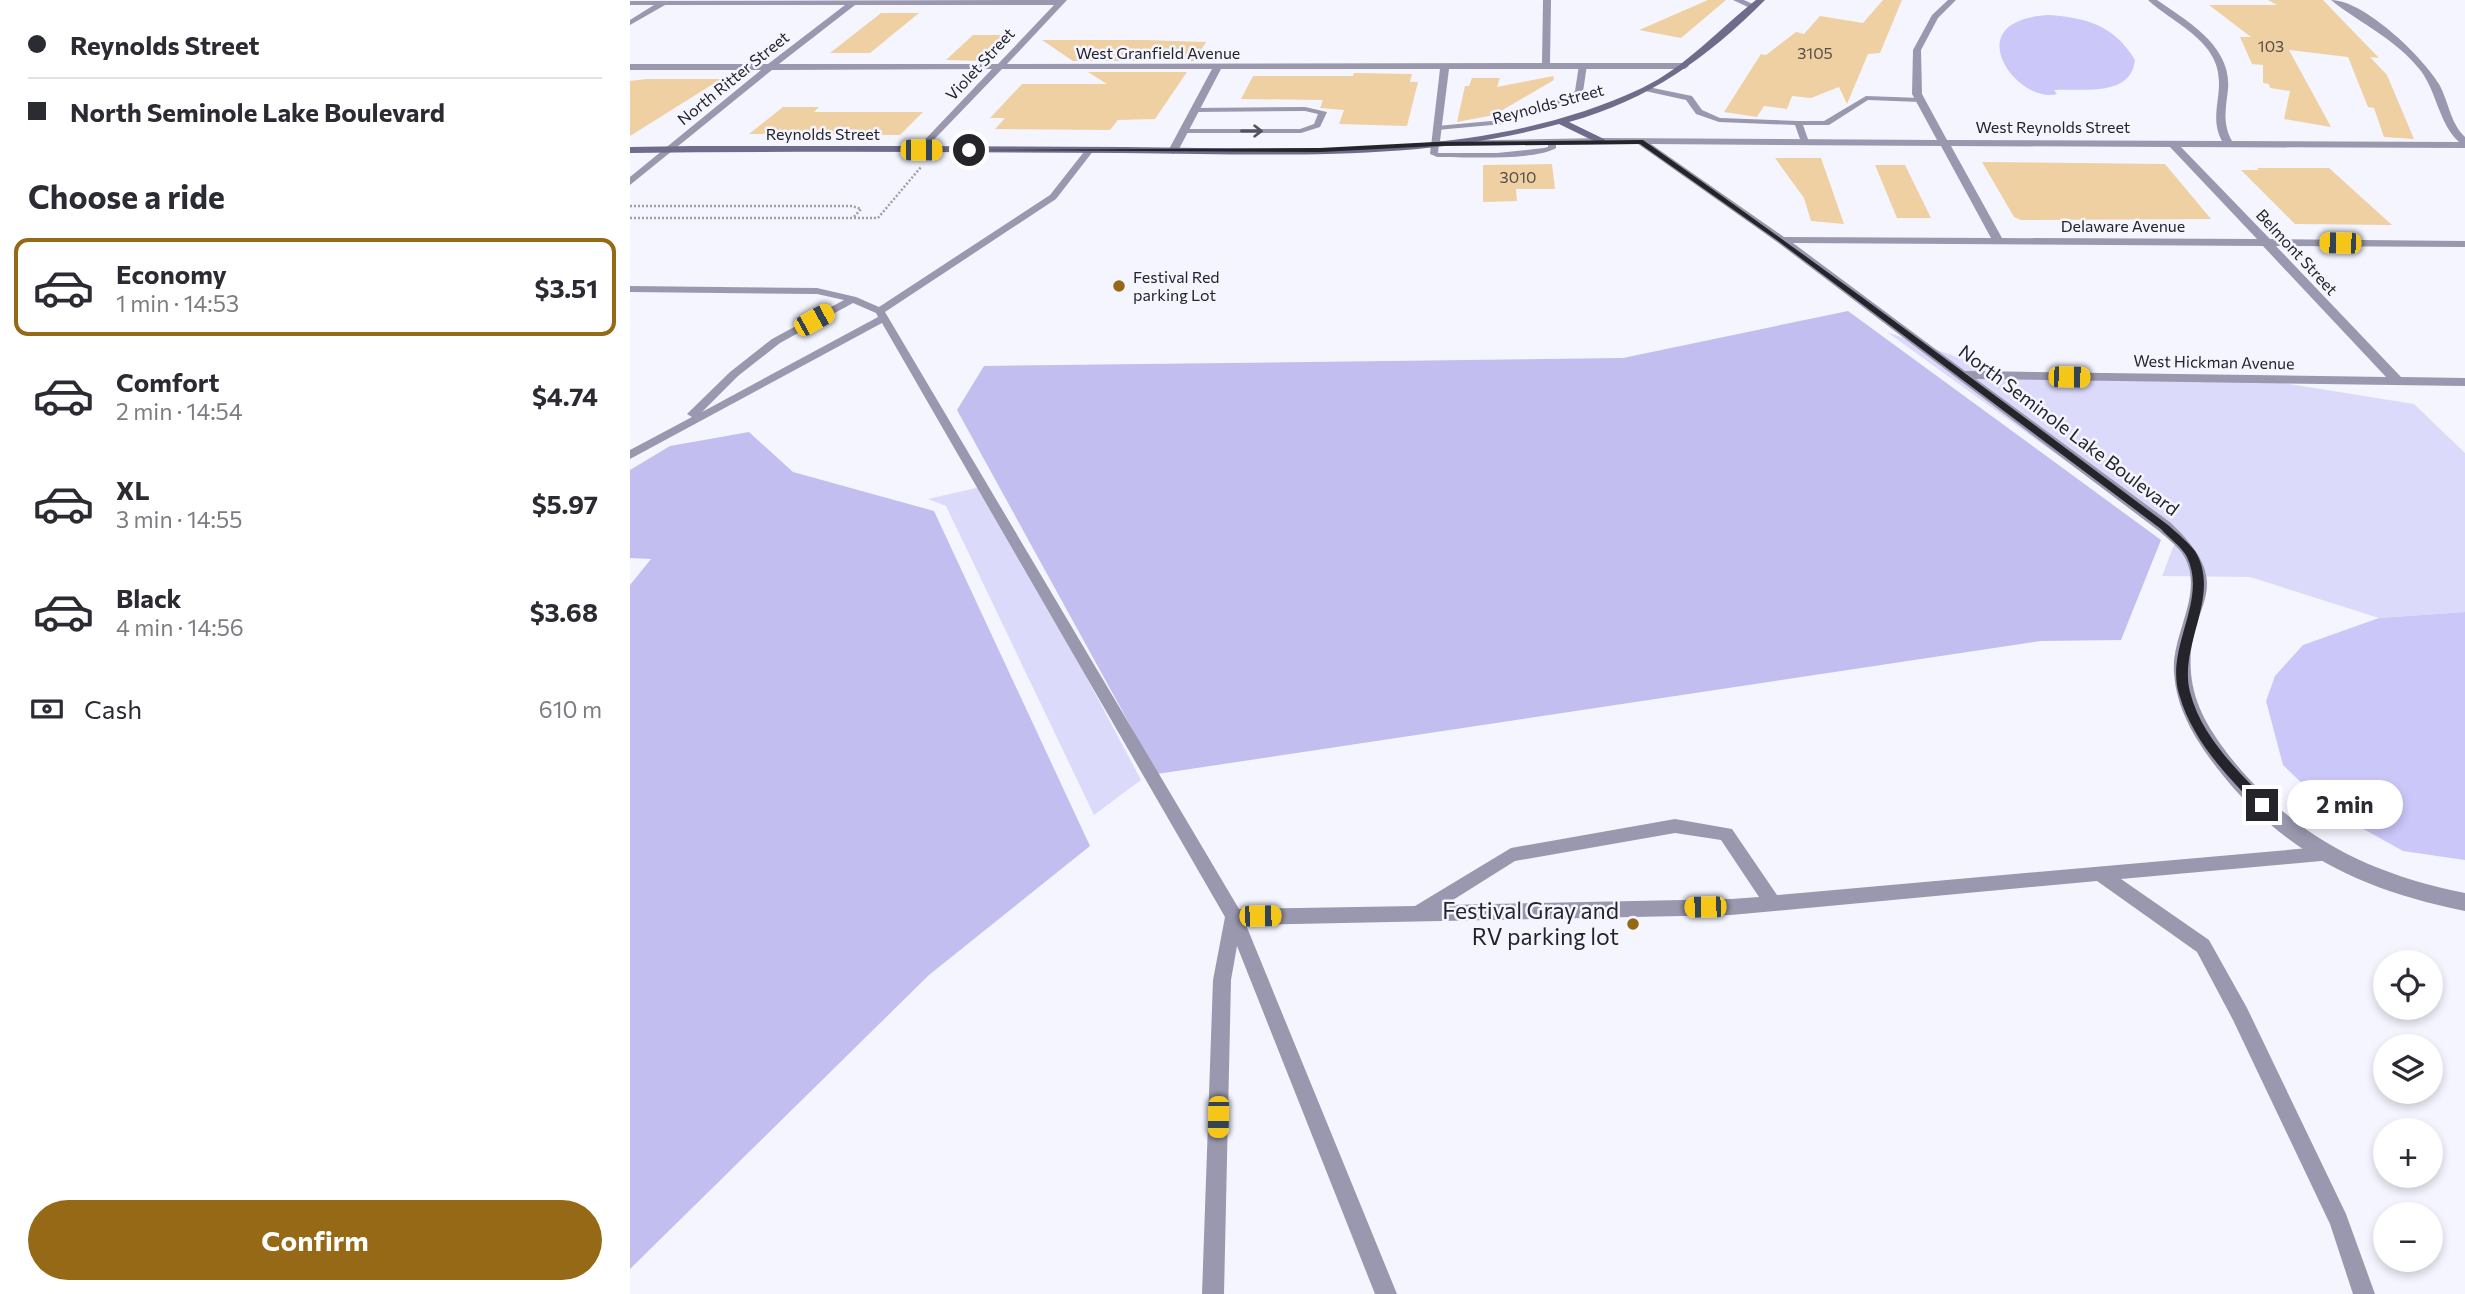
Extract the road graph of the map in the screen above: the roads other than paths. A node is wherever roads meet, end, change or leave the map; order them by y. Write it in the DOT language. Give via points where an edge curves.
graph roads {
  1 [pos="1547,0"];
  2 [pos="1737,0"];
  3 [pos="1952,0"];
  4 [pos="2152,0"];
  5 [pos="2335,0"];
  6 [pos="666,1"];
  7 [pos="1061,1"];
  8 [pos="855,2"];
  9 [pos="630,3"];
  10 [pos="1757,3"];
  11 [pos="630,23"];
  12 [pos="1546,65"];
  13 [pos="1583,65"];
  14 [pos="770,66"];
  15 [pos="1000,66"];
  16 [pos="1445,66"];
  17 [pos="1685,66"];
  18 [pos="630,67"];
  19 [pos="1218,67"];
  20 [pos="1648,89"];
  21 [pos="1920,100"];
  22 [pos="1195,110"];
  23 [pos="1560,121"];
  24 [pos="1798,123"];
  25 [pos="1437,128"];
  26 [pos="1184,131"];
  27 [pos="1600,141"];
  28 [pos="1641,142"];
  29 [pos="1805,142"];
  30 [pos="1942,143"];
  31 [pos="1435,144"];
  32 [pos="2173,144"];
  33 [pos="2230,144"];
  34 [pos="2465,144"];
  35 [pos="672,149"];
  36 [pos="630,150"];
  37 [pos="921,150"];
  38 [pos="1090,150"];
  39 [pos="1173,150"];
  40 [pos="630,182"];
  41 [pos="1781,240"];
  42 [pos="1999,242"];
  43 [pos="2265,242"];
  44 [pos="2465,244"];
  45 [pos="630,289"];
  46 [pos="853,299"];
  47 [pos="882,314"];
  48 [pos="1963,375"];
  49 [pos="2398,382"];
  50 [pos="2465,382"];
  51 [pos="681,426"];
  52 [pos="630,455"];
  53 [pos="2321,855"];
  54 [pos="2100,874"];
  55 [pos="2465,902"];
  56 [pos="1773,903"];
  57 [pos="1418,913"];
  58 [pos="1234,917"];
  59 [pos="1213,1294"];
  60 [pos="1386,1294"];
  61 [pos="2364,1294"];
  1 -- 12 [label="street"];
  2 -- 10 [label="street"];
  3 -- 21 [label="street" via="1935,17 1917,50"];
  4 -- 33 [label="street" via="2203,38 2222,70 2219,116 2221,132"];
  5 -- 34 [label="street" via="2404,45 2441,96 2449,129"];
  6 -- 8 [label="street"];
  6 -- 9 [label="street"];
  6 -- 11 [label="street"];
  7 -- 8 [label="street"];
  7 -- 15 [label="street, Violet Street"];
  8 -- 14 [label="street, North Ritter Street"];
  10 -- 17 [label="main road, Reynolds Street"];
  12 -- 13 [label="street, West Granfield Avenue"];
  12 -- 16 [label="street, West Granfield Avenue"];
  13 -- 17 [label="street, West Granfield Avenue"];
  13 -- 25 [label="lane" via="1579,92 1572,98 1503,122"];
  14 -- 15 [label="street, West Granfield Avenue"];
  14 -- 18 [label="street, West Granfield Avenue"];
  14 -- 35 [label="street, North Ritter Street"];
  15 -- 19 [label="street, West Granfield Avenue"];
  15 -- 37 [label="street, Violet Street"];
  16 -- 19 [label="street, West Granfield Avenue"];
  16 -- 25 [label="street"];
  17 -- 20 [label="main road, Reynolds Street"];
  19 -- 22 [label="street"];
  20 -- 23 [label="main road, Reynolds Street"];
  20 -- 24 [label="lane" via="1689,98 1699,111 1719,120"];
  21 -- 24 [label="lane" via="1866,97 1826,123"];
  21 -- 30 [label="street"];
  22 -- 26 [label="street"];
  26 -- 22 [label="lane, one-way" via="1301,131 1317,125 1323,112"];
  23 -- 27 [label="main road"];
  23 -- 31 [label="main road, Reynolds Street"];
  24 -- 29 [label="lane"];
  25 -- 31 [label="street"];
  26 -- 39 [label="street"];
  27 -- 28 [label="street, Reynolds Street"];
  27 -- 31 [label="street, Reynolds Street"];
  28 -- 29 [label="street, West Reynolds Street"];
  28 -- 41 [label="street, North Seminole Lake Boulevard"];
  29 -- 30 [label="street, West Reynolds Street"];
  30 -- 32 [label="street, West Reynolds Street"];
  30 -- 42 [label="street"];
  31 -- 39 [label="main road, Reynolds Street"];
  32 -- 33 [label="street, West Reynolds Street"];
  32 -- 43 [label="street, Belmont Street"];
  33 -- 34 [label="street, West Reynolds Street"];
  35 -- 36 [label="main road, Reynolds Street"];
  35 -- 37 [label="main road, Reynolds Street"];
  35 -- 40 [label="street, North Ritter Street"];
  37 -- 38 [label="main road, Reynolds Street"];
  38 -- 39 [label="main road, Reynolds Street"];
  38 -- 47 [label="lane" via="1053,197"];
  41 -- 42 [label="street, Delaware Avenue"];
  41 -- 48 [label="street, North Seminole Lake Boulevard"];
  42 -- 43 [label="street, Delaware Avenue"];
  43 -- 44 [label="street, Delaware Avenue"];
  43 -- 49 [label="street, Belmont Street"];
  45 -- 46 [label="lane" via="817,291"];
  46 -- 47 [label="lane"];
  46 -- 51 [label="lane" via="776,341"];
  47 -- 51 [label="lane"];
  47 -- 58 [label="lane"];
  48 -- 49 [label="street, West Hickman Avenue"];
  48 -- 53 [label="street, North Seminole Lake Boulevard" via="2165,527 2190,553 2201,580 2182,660 2184,692 2227,767 2280,824"];
  49 -- 50 [label="street, West Hickman Avenue"];
  51 -- 52 [label="lane"];
  53 -- 54 [label="lane"];
  53 -- 55 [label="street, North Seminole Lake Boulevard" via="2377,880"];
  54 -- 56 [label="lane"];
  54 -- 61 [label="lane" via="2203,946 2339,1221"];
  56 -- 57 [label="lane"];
  56 -- 57 [label="lane" via="1726,834 1675,826 1511,855"];
  57 -- 58 [label="lane"];
  58 -- 59 [label="lane" via="1222,980"];
  58 -- 60 [label="lane"];
}
